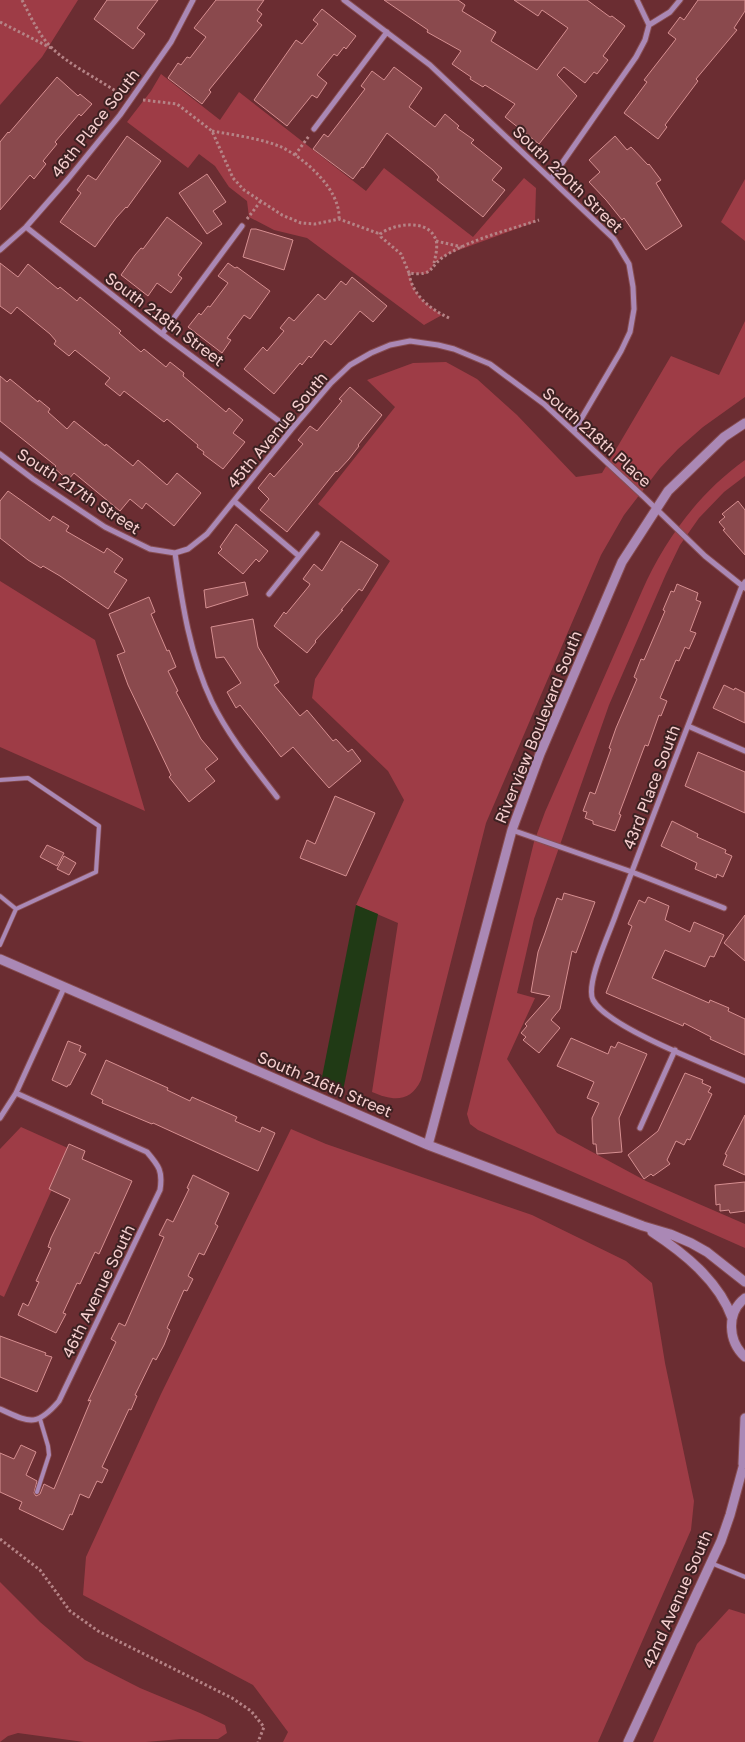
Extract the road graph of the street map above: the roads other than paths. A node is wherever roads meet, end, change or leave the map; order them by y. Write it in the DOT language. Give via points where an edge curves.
graph roads {
  1 [pos="192,0"];
  2 [pos="344,0"];
  3 [pos="637,0"];
  4 [pos="680,0"];
  5 [pos="649,25"];
  6 [pos="387,32"];
  7 [pos="314,129"];
  8 [pos="551,179"];
  9 [pos="242,226"];
  10 [pos="26,227"];
  11 [pos="0,250"];
  12 [pos="162,334"];
  13 [pos="410,341"];
  14 [pos="745,423"];
  15 [pos="291,430"];
  16 [pos="574,431"];
  17 [pos="0,454"];
  18 [pos="234,501"];
  19 [pos="656,508"];
  20 [pos="317,534"];
  21 [pos="175,553"];
  22 [pos="299,556"];
  23 [pos="744,585"];
  24 [pos="269,594"];
  25 [pos="688,726"];
  26 [pos="745,751"];
  27 [pos="0,780"];
  28 [pos="277,797"];
  29 [pos="512,830"];
  30 [pos="632,872"];
  31 [pos="0,896"];
  32 [pos="724,908"];
  33 [pos="16,909"];
  34 [pos="0,945"];
  35 [pos="0,959"];
  36 [pos="64,988"];
  37 [pos="675,1050"];
  38 [pos="745,1082"];
  39 [pos="16,1093"];
  40 [pos="0,1118"];
  41 [pos="640,1128"];
  42 [pos="428,1145"];
  43 [pos="643,1226"];
  44 [pos="745,1282"];
  45 [pos="745,1298"];
  46 [pos="732,1318"];
  47 [pos="745,1357"];
  48 [pos="0,1409"];
  49 [pos="745,1418"];
  50 [pos="40,1419"];
  51 [pos="744,1462"];
  52 [pos="37,1492"];
  53 [pos="711,1563"];
  54 [pos="745,1577"];
  55 [pos="628,1742"];
  1 -- 10 [label="street, 46th Place South" via="171,42 132,97"];
  2 -- 6 [label="street, South 220th Street"];
  3 -- 5 [label="street"];
  4 -- 5 [label="street" via="670,12"];
  5 -- 8 [label="street" via="636,57"];
  6 -- 7 [label="street"];
  6 -- 8 [label="street, South 220th Street" via="430,65"];
  8 -- 16 [label="street, South 220th Street" via="614,239 628,264 633,287 630,332"];
  9 -- 12 [label="street"];
  10 -- 11 [label="street, 46th Place South"];
  10 -- 12 [label="street, South 218th Street"];
  12 -- 15 [label="street, South 218th Street"];
  13 -- 15 [label="street, 45th Avenue South" via="390,345 350,365"];
  13 -- 16 [label="street, South 218th Place" via="454,349 490,364"];
  14 -- 19 [label="street, Riverview Boulevard South" via="699,459"];
  15 -- 18 [label="street, 45th Avenue South"];
  16 -- 19 [label="street, South 218th Place"];
  17 -- 21 [label="street, South 217th Street" via="105,527 150,549"];
  18 -- 21 [label="street, 45th Avenue South" via="207,534 188,549"];
  18 -- 22 [label="street"];
  19 -- 23 [label="street, South 218th Place" via="705,556"];
  19 -- 29 [label="street, Riverview Boulevard South" via="622,562 540,754"];
  20 -- 22 [label="street"];
  21 -- 28 [label="street" via="188,628 198,667 212,701 229,732"];
  22 -- 24 [label="street"];
  23 -- 25 [label="street, 43rd Place South"];
  25 -- 26 [label="street"];
  25 -- 30 [label="street, 43rd Place South"];
  27 -- 33 [label="lane" via="28,778 98,826 96,872"];
  29 -- 30 [label="street"];
  29 -- 42 [label="street, Riverview Boulevard South"];
  30 -- 32 [label="street"];
  30 -- 37 [label="street, 43rd Place South" via="595,970 591,994 595,1003 620,1023"];
  31 -- 33 [label="lane"];
  33 -- 34 [label="lane"];
  35 -- 36 [label="street, South 216th Street"];
  36 -- 39 [label="street"];
  36 -- 42 [label="street, South 216th Street"];
  37 -- 38 [label="street"];
  37 -- 41 [label="street"];
  39 -- 40 [label="street"];
  39 -- 50 [label="street, 46th Avenue South" via="146,1152 158,1165 161,1180 160,1190 59,1401 49,1414"];
  42 -- 43 [label="street, South 216th Street"];
  43 -- 44 [label="street, South 216th Street" via="691,1243"];
  43 -- 46 [label="street, South 216th Street" via="670,1244 706,1276"];
  45 -- 46 [label="street"];
  46 -- 47 [label="street" via="732,1336"];
  48 -- 50 [label="street" via="28,1422"];
  49 -- 51 [label="street, 42nd Avenue South"];
  50 -- 52 [label="lane" via="49,1454"];
  51 -- 53 [label="street, 42nd Avenue South" via="730,1515"];
  53 -- 54 [label="lane"];
  53 -- 55 [label="street, 42nd Avenue South"];
}
